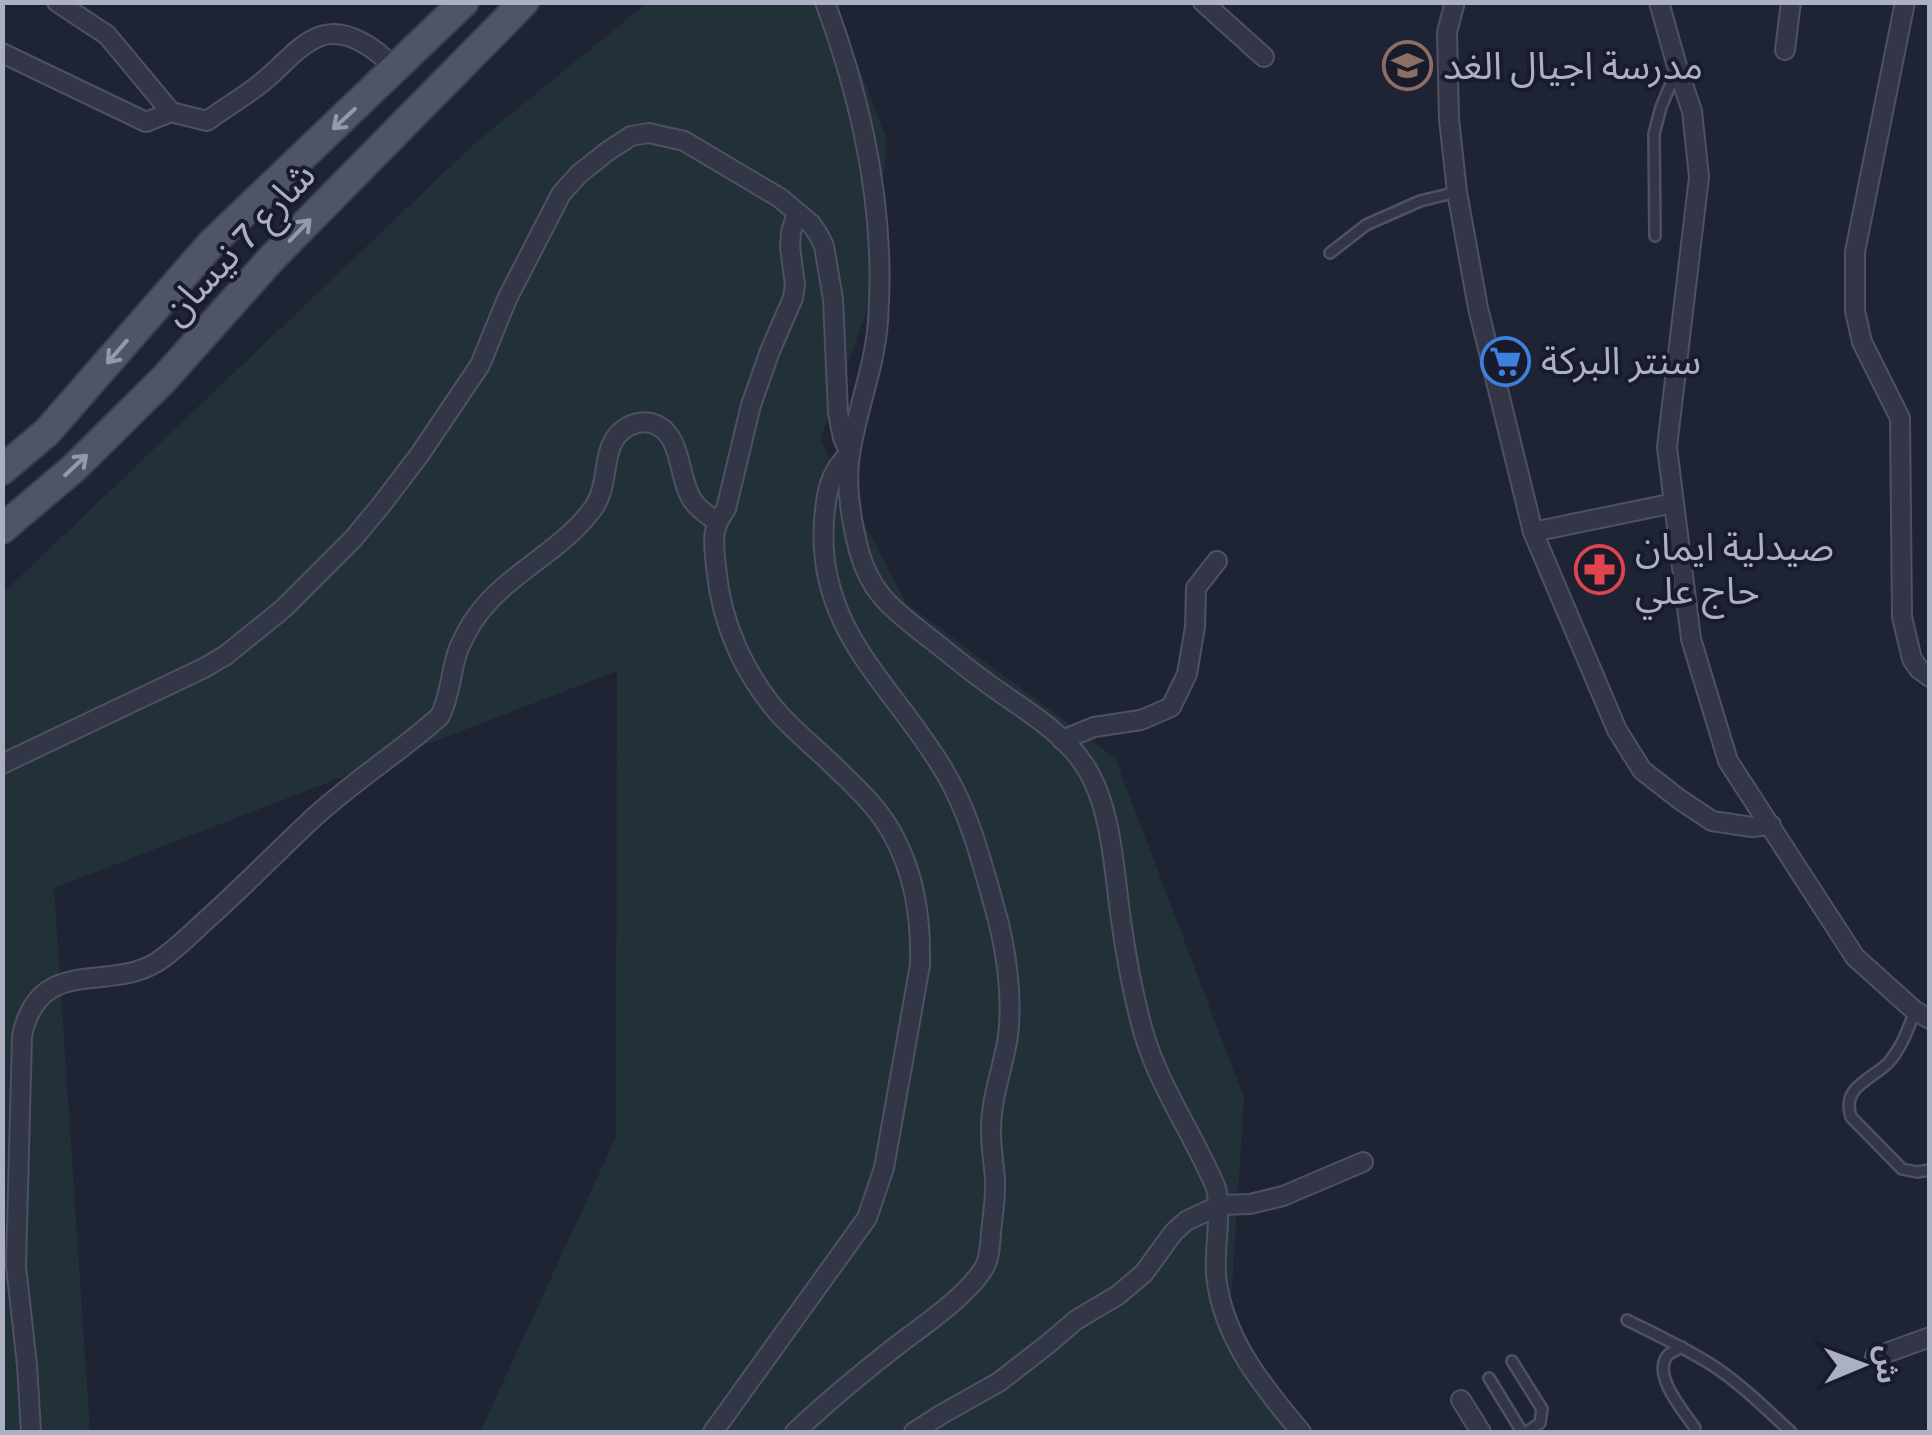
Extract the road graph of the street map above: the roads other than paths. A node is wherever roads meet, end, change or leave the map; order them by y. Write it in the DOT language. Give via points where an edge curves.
graph roads {
  1 [pos="57,2"];
  2 [pos="464,2"];
  3 [pos="524,2"];
  4 [pos="824,2"];
  5 [pos="1203,2"];
  6 [pos="1455,2"];
  7 [pos="1660,2"];
  8 [pos="1791,2"];
  9 [pos="1905,2"];
  10 [pos="1785,50"];
  11 [pos="2,53"];
  12 [pos="1264,58"];
  13 [pos="396,69"];
  14 [pos="1678,70"];
  15 [pos="171,112"];
  16 [pos="1457,192"];
  17 [pos="797,214"];
  18 [pos="1655,236"];
  19 [pos="1330,254"];
  20 [pos="850,453"];
  21 [pos="2,470"];
  22 [pos="1674,503"];
  23 [pos="716,521"];
  24 [pos="2,529"];
  25 [pos="1534,532"];
  26 [pos="1217,560"];
  27 [pos="1930,676"];
  28 [pos="1062,740"];
  29 [pos="2,764"];
  30 [pos="1771,825"];
  31 [pos="1922,1015"];
  32 [pos="1363,1162"];
  33 [pos="1930,1170"];
  34 [pos="1220,1205"];
  35 [pos="1626,1320"];
  36 [pos="1930,1337"];
  37 [pos="1682,1348"];
  38 [pos="1875,1357"];
  39 [pos="1512,1361"];
  40 [pos="1490,1378"];
  41 [pos="1461,1400"];
  42 [pos="1695,1428"];
  43 [pos="30,1432"];
  44 [pos="713,1432"];
  45 [pos="796,1432"];
  46 [pos="914,1432"];
  47 [pos="1302,1432"];
  48 [pos="1481,1432"];
  49 [pos="1525,1432"];
  50 [pos="1791,1432"];
  1 -- 15 [label="street" via="106,35"];
  2 -- 13 [label="main road, شارع 7 نيسان"];
  24 -- 3 [label="main road, شارع 7 نيسان, one-way" via="165,378"];
  4 -- 20 [label="street" via="864,134 877,214 878,322"];
  5 -- 12 [label="street"];
  6 -- 16 [label="street" via="1447,32"];
  7 -- 14 [label="street"];
  8 -- 10 [label="street"];
  9 -- 27 [label="street" via="1856,252 1855,311 1862,342 1900,418 1902,617 1912,658"];
  11 -- 15 [label="street" via="146,122"];
  13 -- 15 [label="street" via="347,36 322,35 207,120"];
  13 -- 21 [label="main road, شارع 7 نيسان, one-way" via="211,244 48,432"];
  14 -- 18 [label="lane" via="1654,134"];
  14 -- 22 [label="street" via="1692,110 1699,177 1667,446"];
  16 -- 19 [label="lane" via="1420,200 1366,226"];
  16 -- 25 [label="street" via="1478,308"];
  17 -- 20 [label="street" via="824,246 838,413"];
  17 -- 23 [label="street" via="790,247 793,298 751,404 726,510"];
  17 -- 29 [label="street" via="766,188 664,135 631,136 608,150 561,194 480,365 353,539 226,655"];
  20 -- 28 [label="street" via="854,522 877,592"];
  20 -- 45 [label="street" via="829,481 825,508 824,566 832,596 862,658 931,749 967,815 996,912 1008,1037 992,1111 996,1183 985,1267"];
  22 -- 25 [label="street"];
  22 -- 30 [label="street" via="1691,639 1728,761"];
  23 -- 43 [label="street" via="686,489 678,454 662,428 636,422 623,429 608,452 597,503 582,522 480,610 461,643 440,716 311,820 158,961 70,980 32,1009 22,1036 16,1266"];
  23 -- 44 [label="street" via="717,580 728,630 764,695 891,830 910,876 921,934 914,1006 875,1200"];
  25 -- 30 [label="street" via="1617,730 1642,770 1712,821"];
  26 -- 28 [label="street" via="1196,588 1187,674 1172,707"];
  28 -- 34 [label="street" via="1087,768 1105,820 1151,1056"];
  30 -- 31 [label="street" via="1855,957"];
  31 -- 33 [label="lane" via="1887,1064 1854,1088 1848,1109 1902,1169"];
  32 -- 34 [label="street" via="1284,1196"];
  34 -- 46 [label="street" via="1186,1221 1118,1295 999,1382"];
  34 -- 47 [label="street" via="1216,1273 1225,1316 1252,1370"];
  35 -- 37 [label="lane"];
  36 -- 38 [label="street"];
  37 -- 42 [label="lane" via="1662,1368"];
  37 -- 50 [label="lane" via="1714,1366"];
  39 -- 49 [label="lane" via="1542,1409 1540,1423"];
  40 -- 49 [label="lane"];
  41 -- 48 [label="street"];
}
